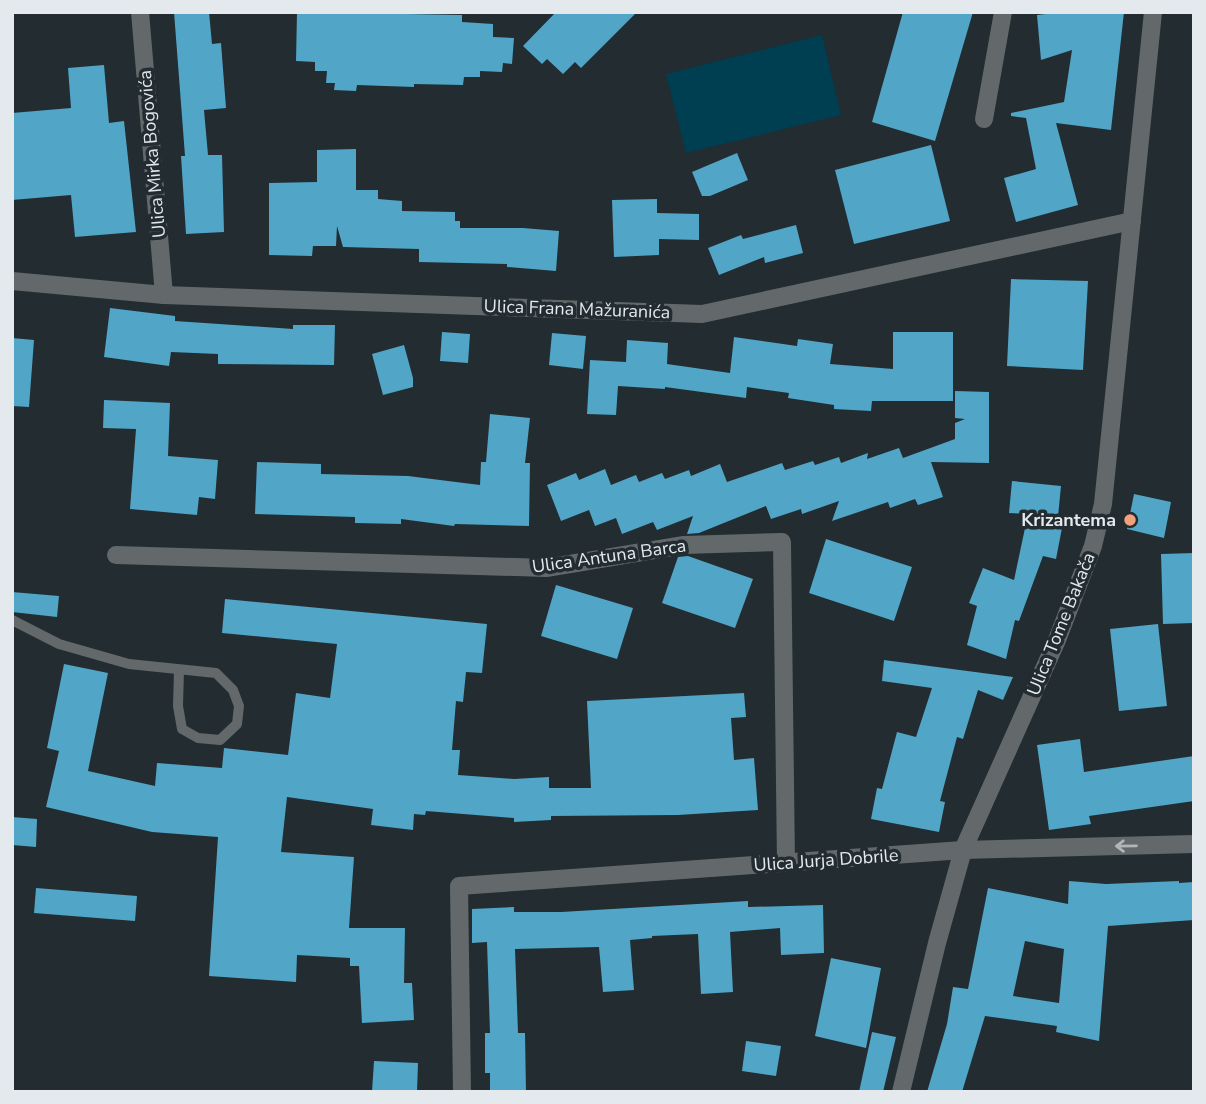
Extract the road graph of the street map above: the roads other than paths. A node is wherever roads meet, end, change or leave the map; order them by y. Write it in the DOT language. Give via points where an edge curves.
graph roads {
  1 [pos="140,12"];
  2 [pos="1003,12"];
  3 [pos="1153,12"];
  4 [pos="984,119"];
  5 [pos="1132,221"];
  6 [pos="12,281"];
  7 [pos="164,295"];
  8 [pos="116,555"];
  9 [pos="12,620"];
  10 [pos="179,670"];
  11 [pos="1194,844"];
  12 [pos="963,850"];
  13 [pos="786,863"];
  14 [pos="462,1092"];
  15 [pos="901,1092"];
  1 -- 7 [label="street, Ulica Mirka Bogovića"];
  2 -- 4 [label="street"];
  3 -- 5 [label="street, Ulica Tome Bakača"];
  5 -- 7 [label="street, Ulica Frana Mažuranića" via="702,314"];
  5 -- 12 [label="street, Ulica Tome Bakača" via="1109,460 1093,546 1057,640"];
  6 -- 7 [label="street, Ulica Frana Mažuranića"];
  8 -- 13 [label="street, Ulica Antuna Barca" via="545,568 684,545 782,542"];
  9 -- 10 [label="lane" via="59,644 129,664"];
  10 -- 10 [label="lane" via="216,673 233,690 239,706 237,724 220,740 198,738 182,729"];
  11 -- 12 [label="street, Ulica Jurja Dobrile, one-way"];
  12 -- 13 [label="street, Ulica Jurja Dobrile"];
  12 -- 15 [label="street, Ulica Tome Bakača"];
  13 -- 14 [label="street, Ulica Jurja Dobrile" via="459,886"];
}
